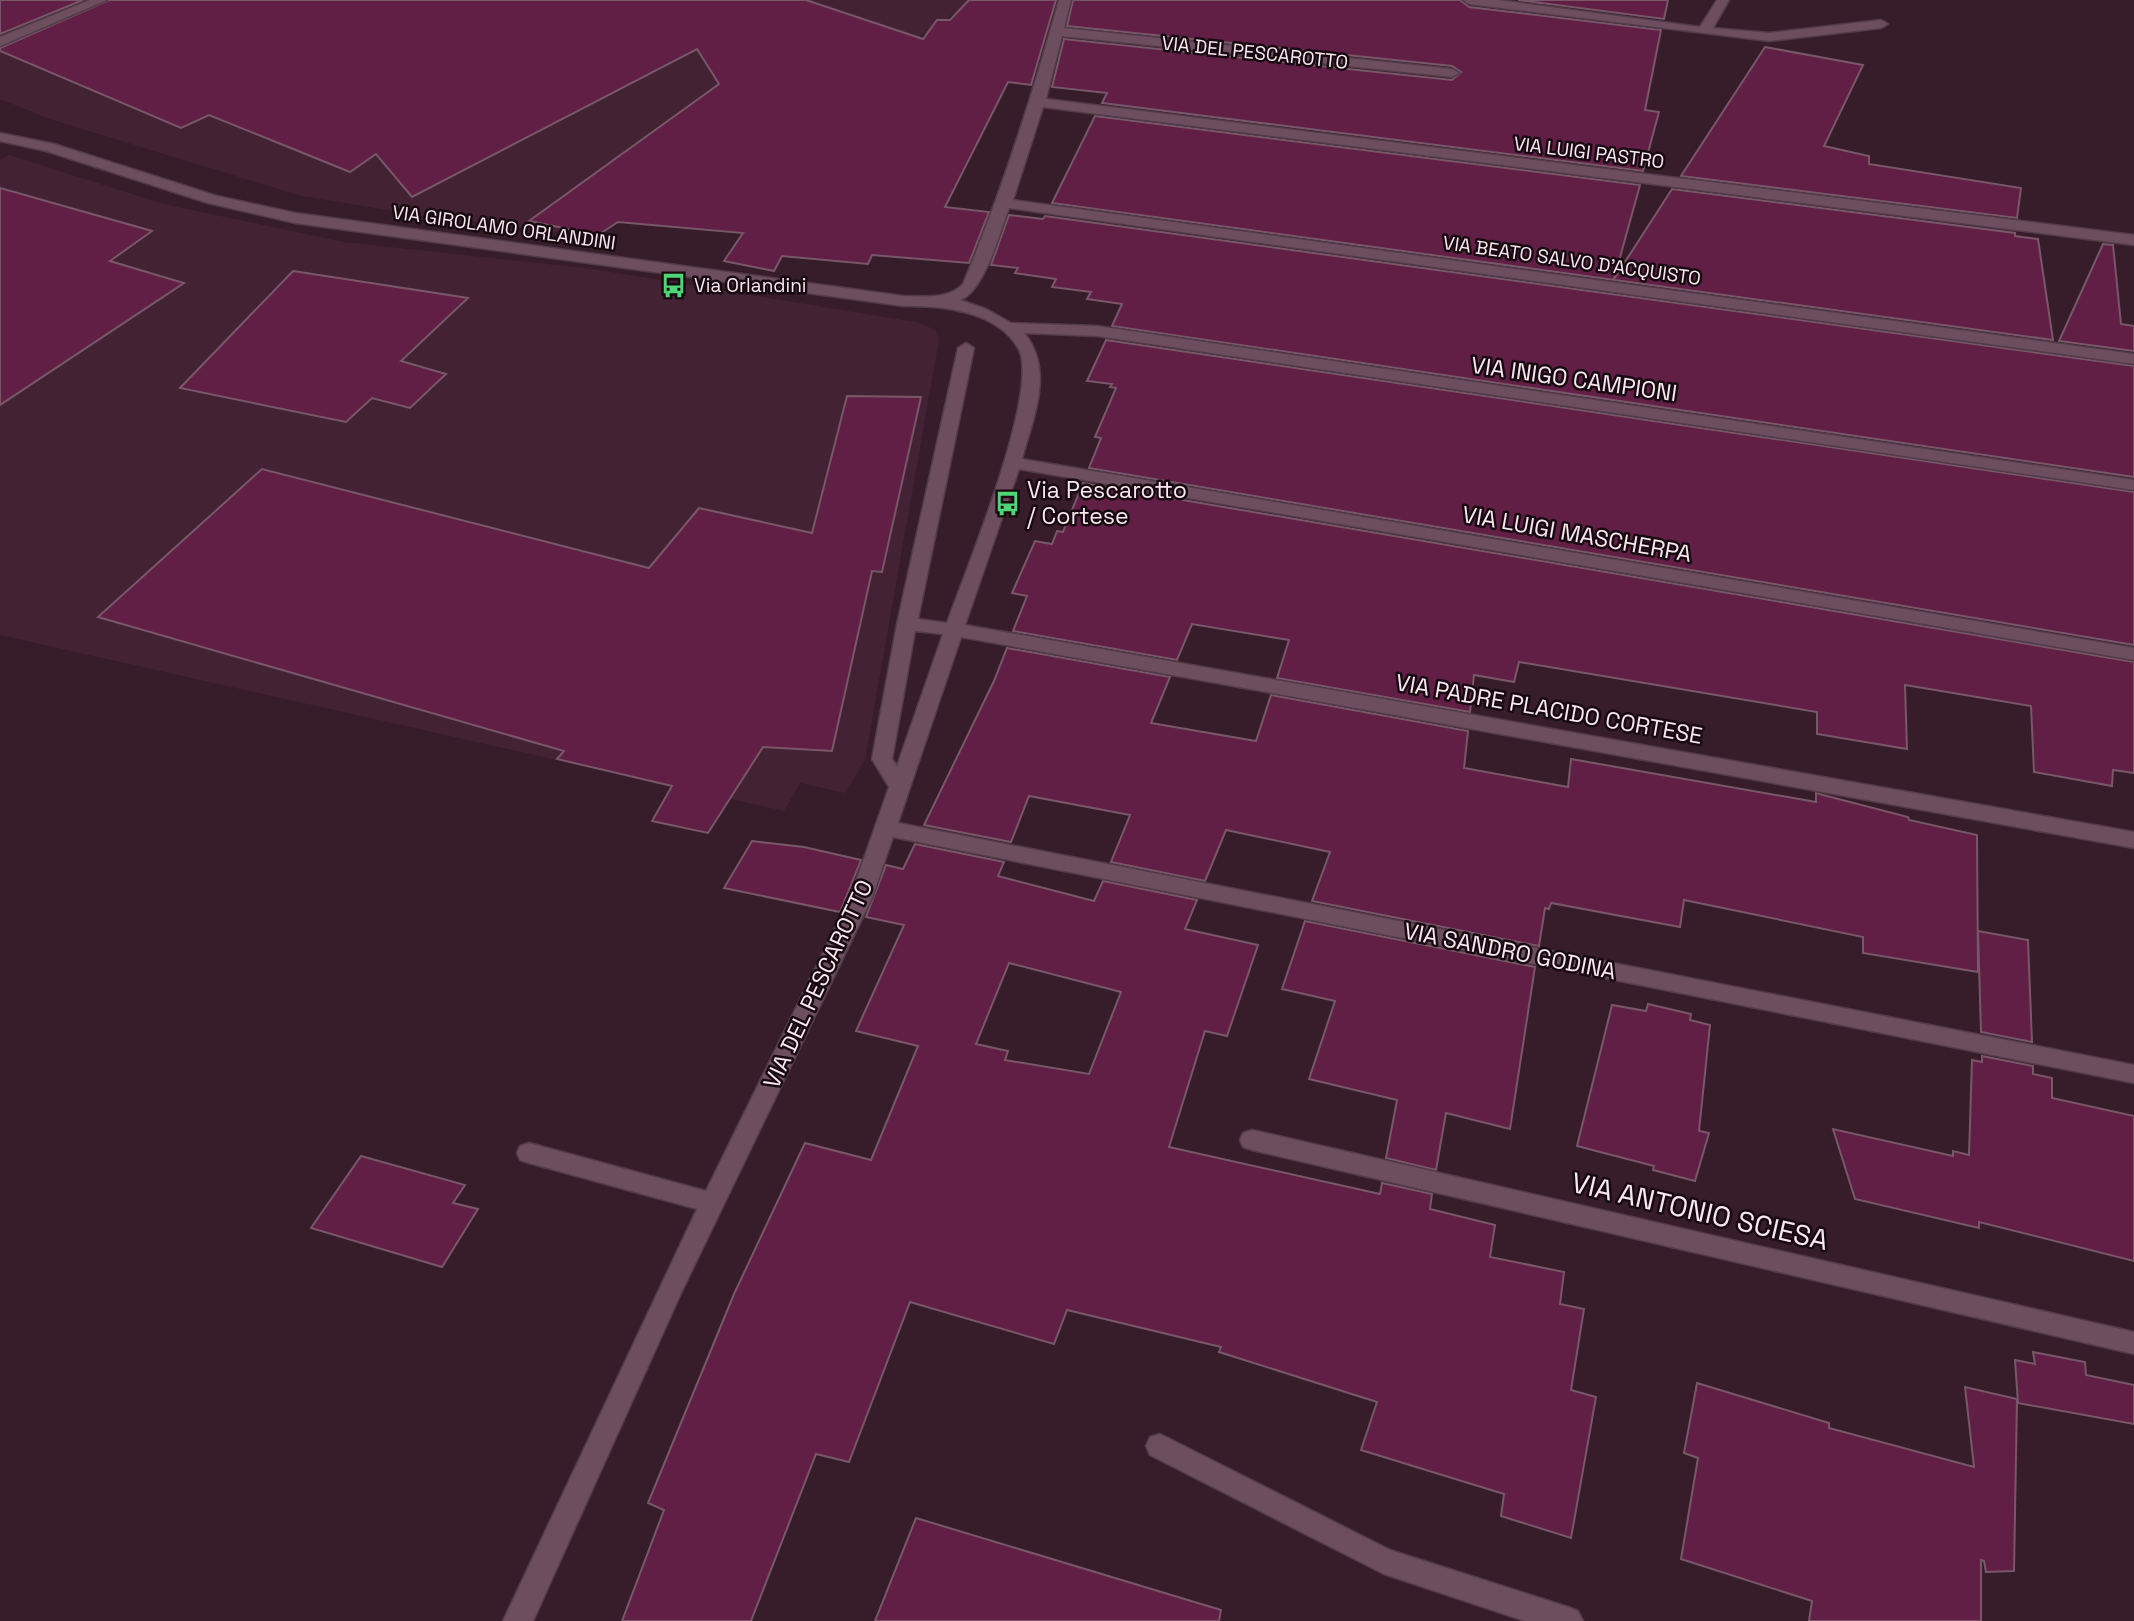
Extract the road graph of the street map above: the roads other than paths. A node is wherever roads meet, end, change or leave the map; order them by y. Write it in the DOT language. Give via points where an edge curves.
graph roads {
  1 [pos="101,0"];
  2 [pos="1065,0"];
  3 [pos="1469,0"];
  4 [pos="1723,0"];
  5 [pos="1881,24"];
  6 [pos="1057,31"];
  7 [pos="1704,31"];
  8 [pos="0,42"];
  9 [pos="1452,73"];
  10 [pos="1038,102"];
  11 [pos="0,137"];
  12 [pos="1004,203"];
  13 [pos="2134,240"];
  14 [pos="942,301"];
  15 [pos="1007,328"];
  16 [pos="966,348"];
  17 [pos="2134,359"];
  18 [pos="1012,464"];
  19 [pos="2134,485"];
  20 [pos="907,624"];
  21 [pos="956,628"];
  22 [pos="2134,654"];
  23 [pos="900,788"];
  24 [pos="886,828"];
  25 [pos="2134,839"];
  26 [pos="2134,1074"];
  27 [pos="1252,1140"];
  28 [pos="529,1153"];
  29 [pos="713,1203"];
  30 [pos="2134,1343"];
  31 [pos="1160,1446"];
  32 [pos="518,1621"];
  33 [pos="1568,1621"];
  1 -- 8 [label="street"];
  2 -- 6 [label="street"];
  3 -- 7 [label="street"];
  4 -- 7 [label="street"];
  5 -- 7 [label="street" via="1769,37"];
  6 -- 9 [label="street, VIA DEL PESCAROTTO"];
  6 -- 10 [label="street"];
  10 -- 12 [label="street"];
  10 -- 13 [label="street, VIA LUIGI PASTRO"];
  11 -- 14 [label="street, VIA GIROLAMO ORLANDINI" via="49,147 213,200 308,220 903,300"];
  12 -- 14 [label="street" via="971,285 962,294"];
  12 -- 17 [label="street, VIA BEATO SALVO D'ACQUISTO"];
  14 -- 15 [label="street, VIA GIROLAMO ORLANDINI" via="979,311"];
  15 -- 18 [label="street, VIA DEL PESCAROTTO" via="1024,341 1031,358 1030,398"];
  15 -- 19 [label="street, VIA INIGO CAMPIONI" via="1097,331"];
  16 -- 20 [label="street"];
  18 -- 21 [label="street, VIA DEL PESCAROTTO"];
  18 -- 22 [label="street, VIA LUIGI MASCHERPA"];
  20 -- 21 [label="street, VIA PADRE PLACIDO CORTESE"];
  20 -- 23 [label="street" via="883,759"];
  21 -- 23 [label="street, VIA DEL PESCAROTTO"];
  21 -- 25 [label="street, VIA PADRE PLACIDO CORTESE"];
  23 -- 24 [label="street, VIA DEL PESCAROTTO"];
  24 -- 26 [label="street, VIA SANDRO GODINA"];
  24 -- 29 [label="street, VIA DEL PESCAROTTO" via="861,898"];
  27 -- 30 [label="street, VIA ANTONIO SCIESA"];
  28 -- 29 [label="street"];
  29 -- 32 [label="street, VIA DEL PESCAROTTO"];
  31 -- 33 [label="street" via="1384,1561"];
}
